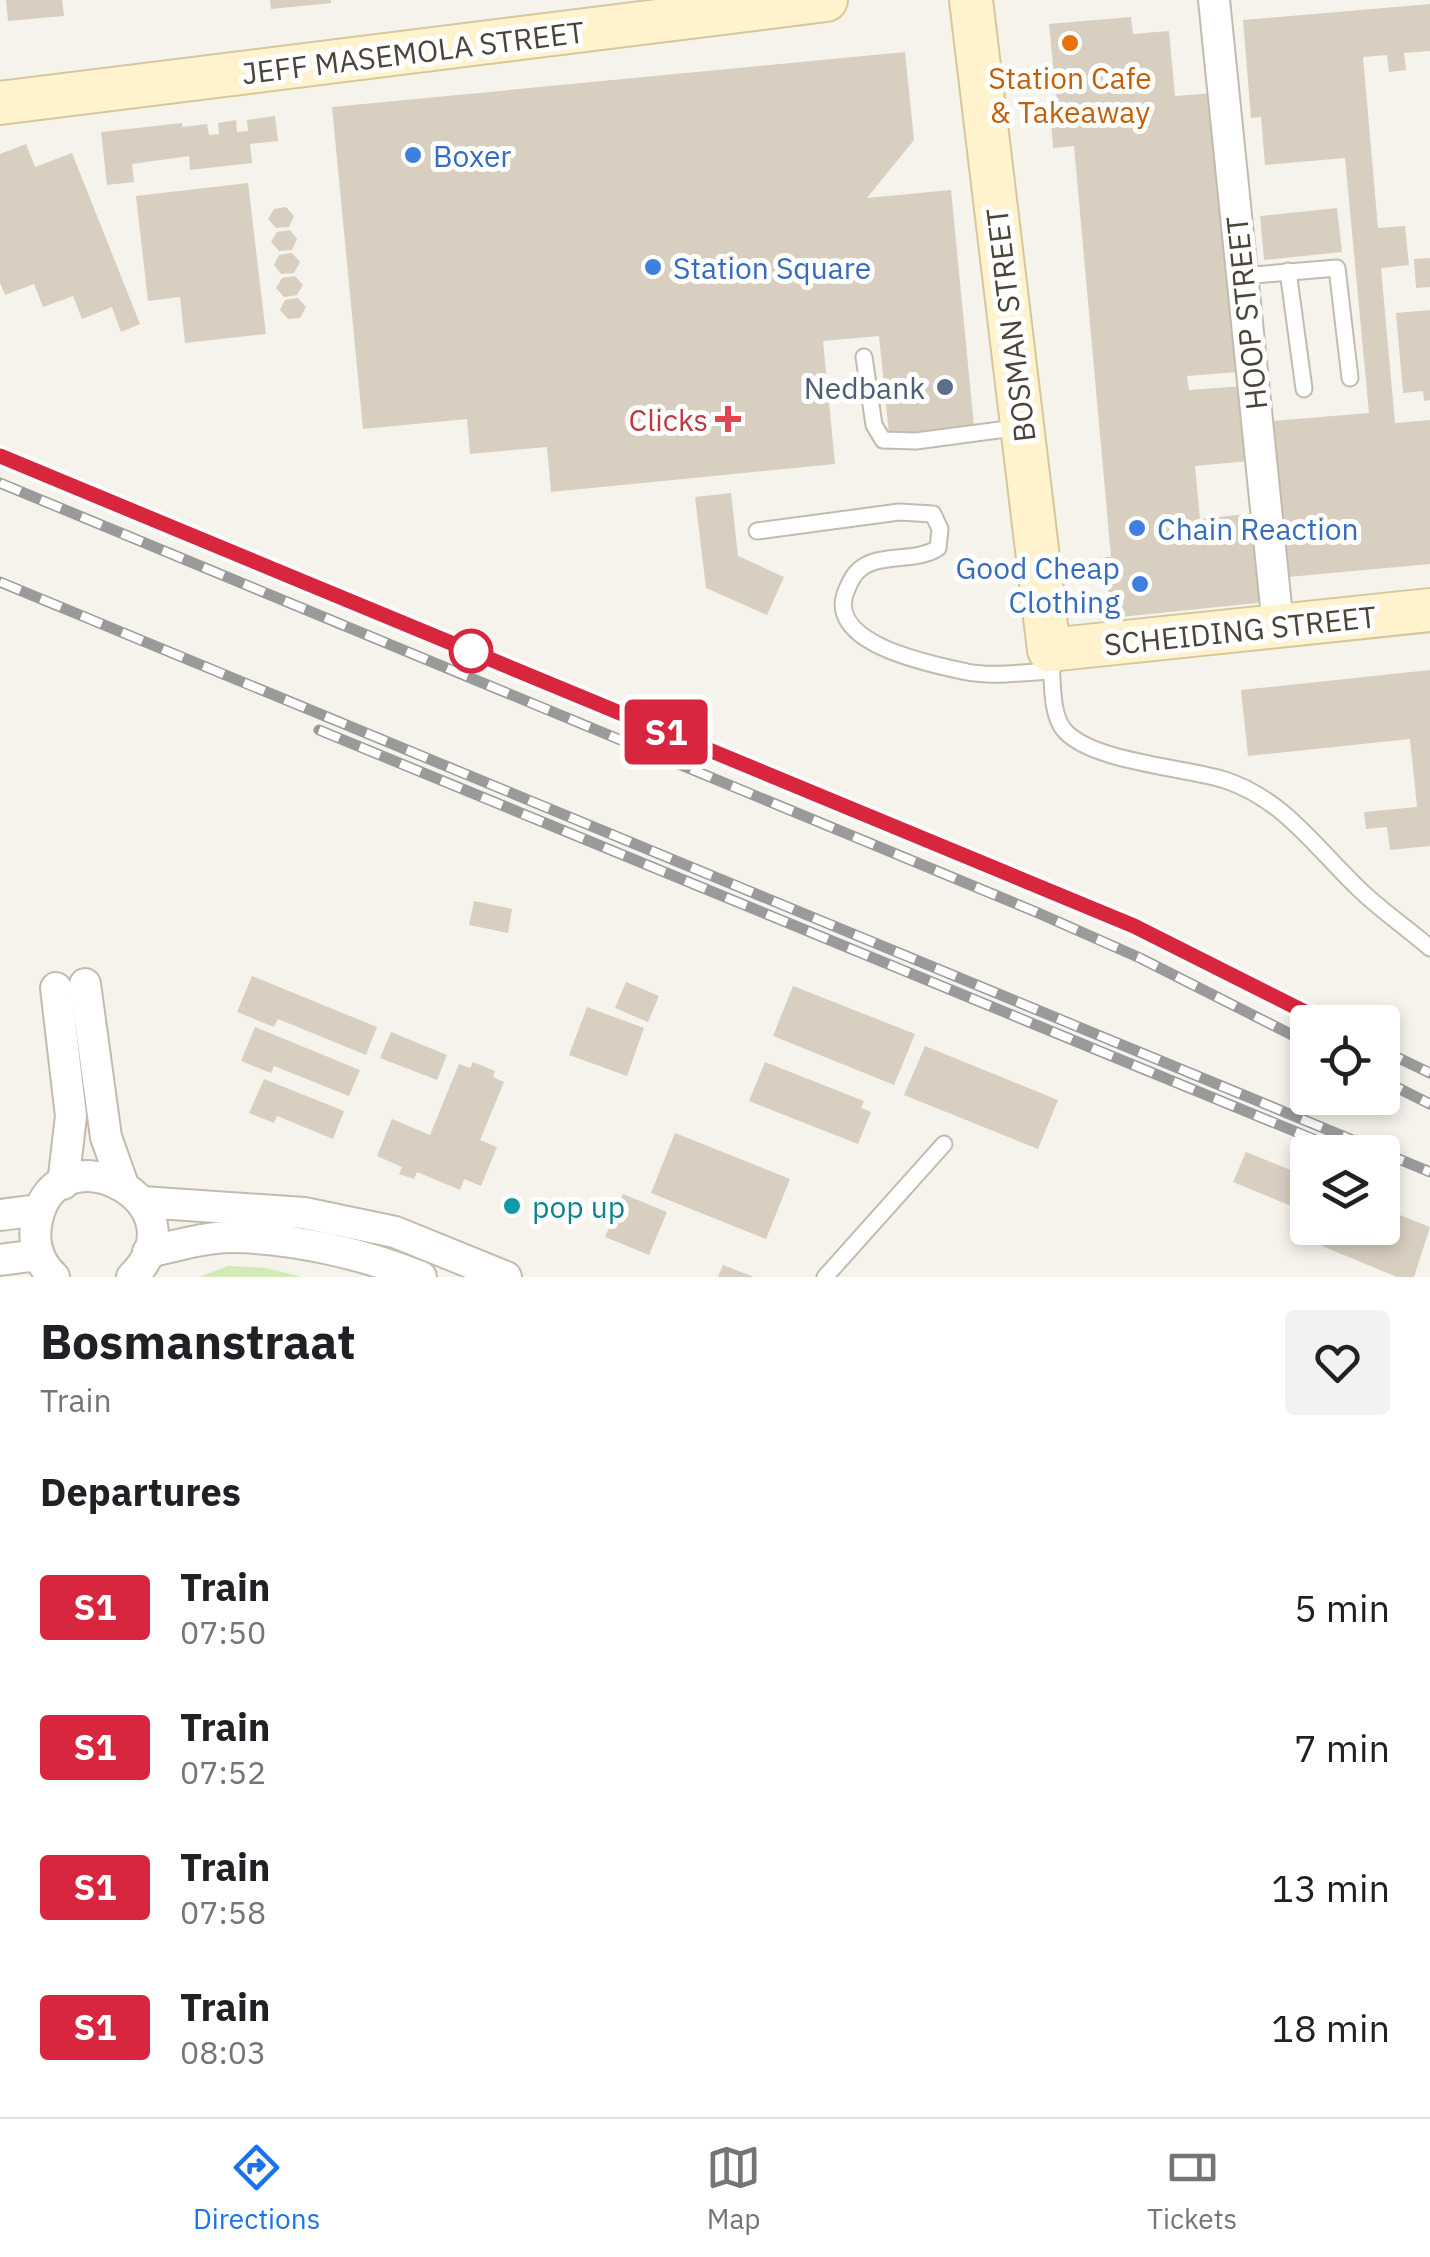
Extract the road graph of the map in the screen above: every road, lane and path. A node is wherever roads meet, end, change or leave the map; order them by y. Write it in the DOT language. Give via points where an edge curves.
graph roads {
  1 [pos="826,0"];
  2 [pos="970,0"];
  3 [pos="1214,0"];
  4 [pos="0,103"];
  5 [pos="1288,271"];
  6 [pos="1242,276"];
  7 [pos="864,357"];
  8 [pos="1350,378"];
  9 [pos="1304,390"];
  10 [pos="1023,427"];
  11 [pos="757,531"];
  12 [pos="1430,610"];
  13 [pos="1278,626"];
  14 [pos="1051,661"];
  15 [pos="1430,948"];
  16 [pos="944,1144"];
  17 [pos="63,1184"];
  18 [pos="133,1194"];
  19 [pos="39,1210"];
  20 [pos="0,1215"];
  21 [pos="0,1260"];
  22 [pos="140,1265"];
  23 [pos="46,1266"];
  24 [pos="421,1277"];
  25 [pos="506,1277"];
  26 [pos="824,1277"];
  1 -- 4 [label="main road, JEFF MASEMOLA STREET"];
  2 -- 10 [label="main road, BOSMAN STREET"];
  3 -- 6 [label="street, HOOP STREET"];
  5 -- 6 [label="lane"];
  5 -- 8 [label="lane" via="1337,268"];
  5 -- 9 [label="lane"];
  6 -- 13 [label="street, HOOP STREET"];
  7 -- 10 [label="lane" via="874,425 883,440"];
  10 -- 14 [label="main road, BOSMAN STREET"];
  11 -- 14 [label="lane" via="899,512 933,514 938,548 855,572 840,608 844,620 872,644 970,673"];
  12 -- 13 [label="main road, SCHEIDING STREET"];
  13 -- 14 [label="main road, SCHEIDING STREET"];
  14 -- 15 [label="lane" via="1057,714 1073,738 1226,780 1272,802 1354,885"];
  16 -- 26 [label="lane"];
  17 -- 18 [label="street" via="97,1176"];
  17 -- 18 [label="street" via="71,1116 70,986 103,1124"];
  17 -- 19 [label="street"];
  18 -- 22 [label="street" via="151,1226"];
  18 -- 25 [label="street" via="304,1213 395,1232"];
  19 -- 20 [label="street"];
  19 -- 23 [label="street" via="34,1232"];
  21 -- 23 [label="street"];
  22 -- 24 [label="street" via="229,1237 340,1252"];
}
